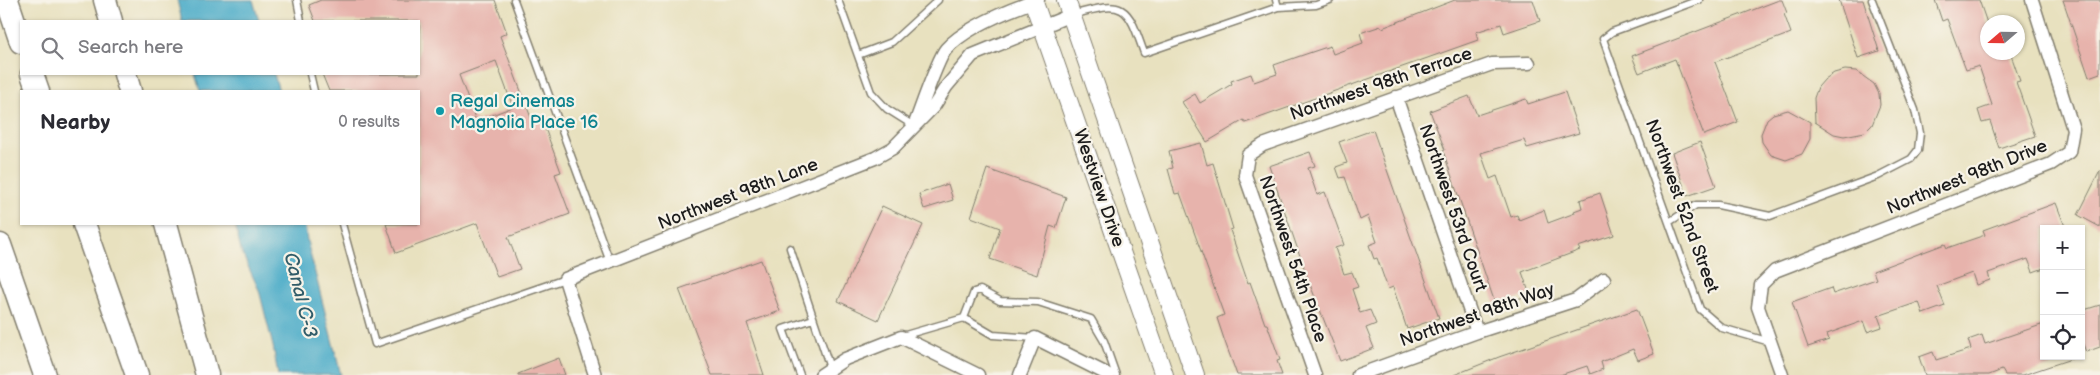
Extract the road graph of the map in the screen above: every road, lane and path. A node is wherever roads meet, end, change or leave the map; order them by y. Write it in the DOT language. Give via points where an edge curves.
graph roads {
  1 [pos="7,0"];
  2 [pos="106,0"];
  3 [pos="297,0"];
  4 [pos="514,0"];
  5 [pos="838,0"];
  6 [pos="938,0"];
  7 [pos="1035,0"];
  8 [pos="1276,0"];
  9 [pos="1330,0"];
  10 [pos="1699,0"];
  11 [pos="1872,0"];
  12 [pos="2032,0"];
  13 [pos="1278,7"];
  14 [pos="1069,8"];
  15 [pos="111,20"];
  16 [pos="301,20"];
  17 [pos="1042,28"];
  18 [pos="20,39"];
  19 [pos="858,55"];
  20 [pos="1529,63"];
  21 [pos="32,75"];
  22 [pos="126,75"];
  23 [pos="310,75"];
  24 [pos="38,90"];
  25 [pos="130,90"];
  26 [pos="314,90"];
  27 [pos="1396,97"];
  28 [pos="914,126"];
  29 [pos="1248,155"];
  30 [pos="1669,222"];
  31 [pos="84,225"];
  32 [pos="166,225"];
  33 [pos="342,225"];
  34 [pos="0,245"];
  35 [pos="790,248"];
  36 [pos="610,262"];
  37 [pos="565,279"];
  38 [pos="1604,279"];
  39 [pos="964,318"];
  40 [pos="813,319"];
  41 [pos="1477,332"];
  42 [pos="901,337"];
  43 [pos="1036,338"];
  44 [pos="1771,342"];
  45 [pos="826,372"];
  46 [pos="45,375"];
  47 [pos="137,375"];
  48 [pos="207,375"];
  49 [pos="595,375"];
  50 [pos="800,375"];
  51 [pos="978,375"];
  52 [pos="1020,375"];
  53 [pos="1110,375"];
  54 [pos="1116,375"];
  55 [pos="1164,375"];
  56 [pos="1195,375"];
  57 [pos="1315,375"];
  58 [pos="1358,375"];
  59 [pos="1782,375"];
  1 -- 18 [label="highway"];
  2 -- 15 [label="highway"];
  3 -- 16 [label="lane"];
  4 -- 36 [label="lane"];
  5 -- 19 [label="lane"];
  6 -- 19 [label="lane" via="892,42"];
  7 -- 17 [label="street, Westview Drive"];
  7 -- 28 [label="street, Northwest 98th Lane" via="962,36 944,51"];
  8 -- 13 [label="lane"];
  9 -- 13 [label="lane" via="1316,5"];
  10 -- 30 [label="lane, Northwest 52nd Street" via="1612,32 1603,39"];
  11 -- 30 [label="lane" via="1915,110 1920,133 1918,150 1911,159 1878,176 1770,216 1718,205 1696,205"];
  12 -- 44 [label="street, Northwest 98th Drive" via="2073,129 2069,152 2051,164 1775,271 1760,285 1758,307"];
  13 -- 14 [label="lane" via="1144,53 1130,14 1119,4 1109,1"];
  14 -- 17 [label="street, Northwest 98th Lane"];
  14 -- 56 [label="street, Westview Drive"];
  17 -- 28 [label="street, Northwest 98th Lane" via="973,55 934,106"];
  17 -- 55 [label="street, Westview Drive"];
  19 -- 28 [label="lane" via="877,100"];
  20 -- 27 [label="street, Northwest 98th Terrace" via="1492,64"];
  21 -- 24 [label="highway"];
  22 -- 25 [label="highway"];
  23 -- 26 [label="lane"];
  27 -- 29 [label="street, Northwest 98th Terrace" via="1263,145"];
  27 -- 41 [label="street, Northwest 53rd Court"];
  28 -- 36 [label="street, Northwest 98th Lane" via="893,148 862,165"];
  29 -- 57 [label="street, Northwest 54th Place" via="1245,175"];
  30 -- 44 [label="lane, Northwest 52nd Street" via="1700,309 1722,328"];
  31 -- 47 [label="highway"];
  32 -- 48 [label="highway"];
  33 -- 37 [label="lane" via="375,344"];
  34 -- 46 [label="highway"];
  35 -- 40 [label="lane"];
  36 -- 37 [label="street, Northwest 98th Lane"];
  37 -- 49 [label="street"];
  38 -- 41 [label="street, Northwest 98th Way" via="1576,300"];
  39 -- 42 [label="lane"];
  39 -- 43 [label="lane" via="994,335"];
  39 -- 54 [label="lane" via="974,292 980,290 1000,301 1038,302 1084,316 1091,319 1104,341"];
  40 -- 45 [label="lane"];
  40 -- 50 [label="lane" via="784,329"];
  41 -- 58 [label="street, Northwest 98th Way"];
  42 -- 45 [label="street" via="870,348"];
  42 -- 51 [label="street"];
  43 -- 52 [label="street"];
  43 -- 53 [label="street"];
  44 -- 59 [label="street"];
}
